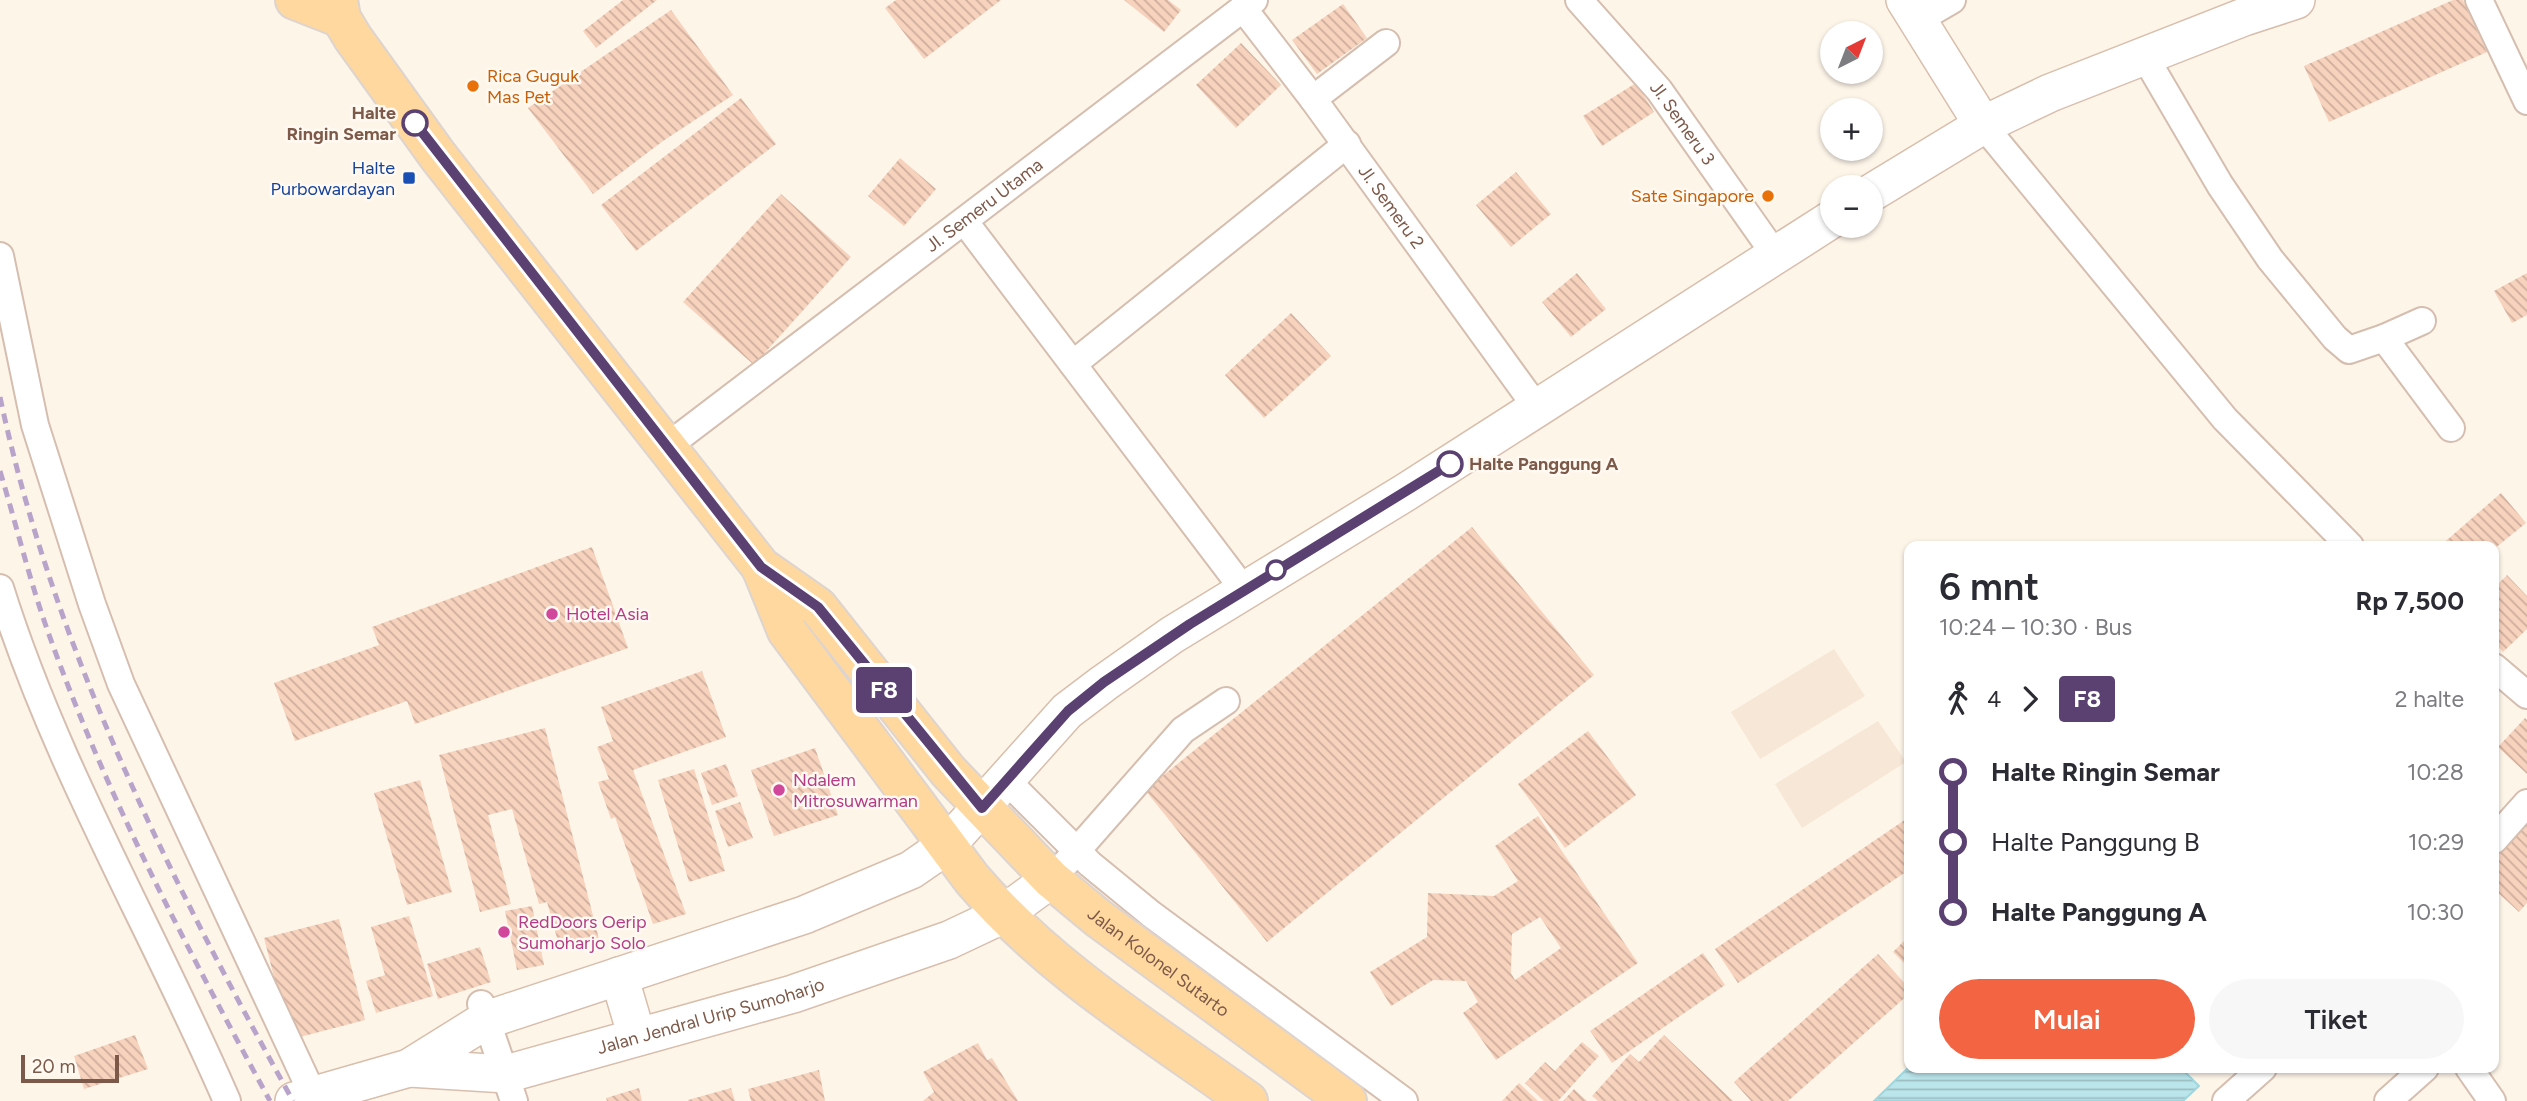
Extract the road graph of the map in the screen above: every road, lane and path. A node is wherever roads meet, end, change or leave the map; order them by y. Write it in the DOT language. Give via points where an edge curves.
graph roads {
  1 [pos="295,0"];
  2 [pos="1579,0"];
  3 [pos="1952,0"];
  4 [pos="2296,0"];
  5 [pos="2479,0"];
  6 [pos="1249,4"];
  7 [pos="340,9"];
  8 [pos="1911,10"];
  9 [pos="1386,43"];
  10 [pos="2145,57"];
  11 [pos="1314,99"];
  12 [pos="2527,101"];
  13 [pos="1983,125"];
  14 [pos="1347,144"];
  15 [pos="1883,186"];
  16 [pos="965,222"];
  17 [pos="1820,227"];
  18 [pos="0,256"];
  19 [pos="1776,256"];
  20 [pos="2422,321"];
  21 [pos="2384,338"];
  22 [pos="1073,364"];
  23 [pos="1537,408"];
  24 [pos="2451,428"];
  25 [pos="665,448"];
  26 [pos="2345,541"];
  27 [pos="761,567"];
  28 [pos="0,588"];
  29 [pos="1244,590"];
  30 [pos="2499,671"];
  31 [pos="2527,695"];
  32 [pos="1226,701"];
  33 [pos="994,794"];
  34 [pos="2527,803"];
  35 [pos="2499,834"];
  36 [pos="947,845"];
  37 [pos="1077,851"];
  38 [pos="1051,879"];
  39 [pos="1002,915"];
  40 [pos="619,976"];
  41 [pos="1235,996"];
  42 [pos="483,1012"];
  43 [pos="637,1037"];
  44 [pos="1184,1055"];
  45 [pos="409,1068"];
  46 [pos="2257,1073"];
  47 [pos="2419,1073"];
  48 [pos="2472,1073"];
  49 [pos="510,1087"];
  50 [pos="304,1098"];
  51 [pos="227,1101"];
  52 [pos="1248,1101"];
  53 [pos="1347,1101"];
  54 [pos="1404,1101"];
  55 [pos="2226,1101"];
  56 [pos="2388,1101"];
  57 [pos="2492,1101"];
  1 -- 7 [label="main road"];
  2 -- 19 [label="street, Jl. Semeru 3" via="1659,90"];
  3 -- 8 [label="street"];
  4 -- 10 [label="main road"];
  5 -- 12 [label="street"];
  6 -- 11 [label="street, Jl. Semeru 2"];
  6 -- 16 [label="street, Jl. Semeru Utama"];
  7 -- 25 [label="main road" via="438,156"];
  8 -- 13 [label="main road"];
  9 -- 11 [label="street"];
  10 -- 13 [label="main road" via="2050,93"];
  10 -- 21 [label="street" via="2250,232 2335,338 2353,350"];
  11 -- 14 [label="street, Jl. Semeru 2"];
  13 -- 15 [label="main road"];
  13 -- 26 [label="street" via="2225,419"];
  14 -- 22 [label="street"];
  14 -- 23 [label="street, Jl. Semeru 2"];
  16 -- 22 [label="street"];
  16 -- 25 [label="street, Jl. Semeru Utama"];
  17 -- 19 [label="main road, Jalan Jendral Urip Sumoharjo"];
  18 -- 50 [label="street" via="35,425 92,604 121,684"];
  19 -- 23 [label="main road, Jalan Jendral Urip Sumoharjo"];
  20 -- 21 [label="street"];
  21 -- 24 [label="street"];
  22 -- 29 [label="street"];
  23 -- 29 [label="main road, Jalan Jendral Urip Sumoharjo"];
  25 -- 27 [label="main road"];
  27 -- 33 [label="main road, Jalan Kolonel Sutarto" via="818,607"];
  27 -- 36 [label="main road" via="787,631"];
  28 -- 51 [label="street" via="19,647 68,764"];
  29 -- 33 [label="main road, Jalan Jendral Urip Sumoharjo" via="1172,635 1068,711"];
  30 -- 31 [label="street"];
  32 -- 37 [label="street" via="1183,730"];
  33 -- 36 [label="main road, Jalan Jendral Urip Sumoharjo"];
  33 -- 37 [label="street"];
  33 -- 38 [label="main road, Jalan Kolonel Sutarto"];
  34 -- 35 [label="street"];
  36 -- 39 [label="main road"];
  36 -- 40 [label="main road, Jalan Jendral Urip Sumoharjo" via="911,870 803,915"];
  37 -- 38 [label="street"];
  37 -- 41 [label="street" via="1151,914"];
  38 -- 39 [label="main road, Jalan Jendral Urip Sumoharjo"];
  38 -- 41 [label="main road, Jalan Kolonel Sutarto" via="1098,918"];
  39 -- 43 [label="main road, Jalan Jendral Urip Sumoharjo" via="881,965"];
  39 -- 44 [label="main road" via="1088,988"];
  40 -- 42 [label="main road, Jalan Jendral Urip Sumoharjo"];
  40 -- 43 [label="main road"];
  41 -- 44 [label="main road"];
  41 -- 53 [label="main road, Jalan Kolonel Sutarto"];
  41 -- 54 [label="street"];
  42 -- 45 [label="main road, Jalan Jendral Urip Sumoharjo"];
  42 -- 49 [label="street"];
  43 -- 49 [label="main road, Jalan Jendral Urip Sumoharjo"];
  44 -- 52 [label="main road"];
  45 -- 49 [label="main road, Jalan Jendral Urip Sumoharjo"];
  45 -- 50 [label="main road, Jalan Jendral Urip Sumoharjo"];
  46 -- 55 [label="street"];
  47 -- 56 [label="street"];
  48 -- 57 [label="street"];
}
